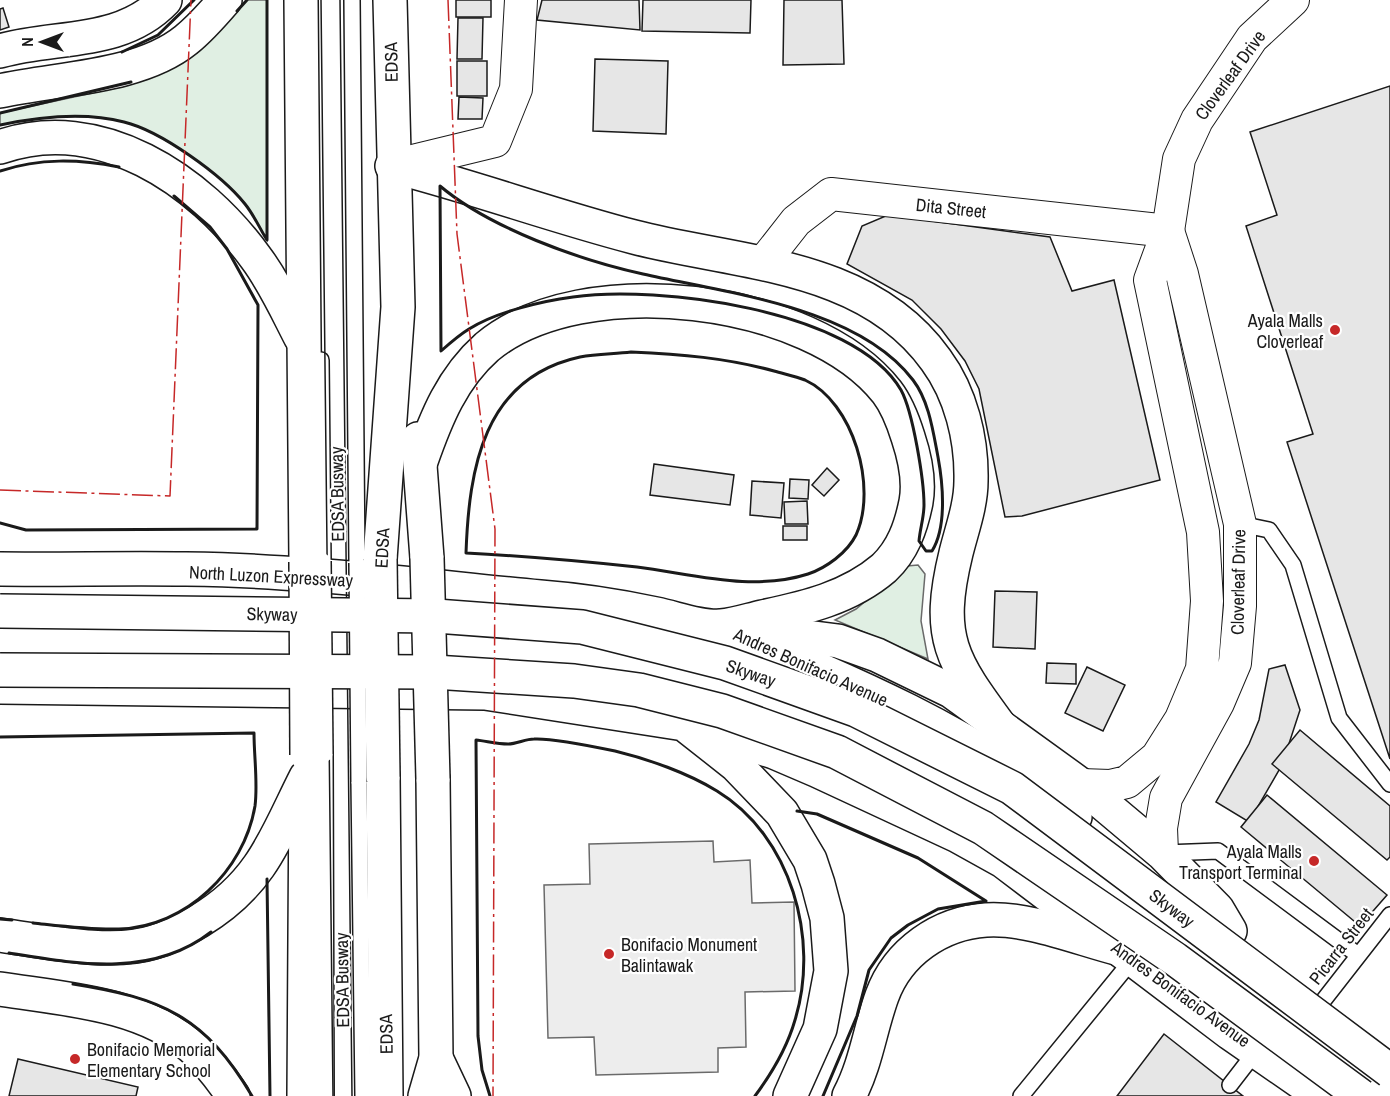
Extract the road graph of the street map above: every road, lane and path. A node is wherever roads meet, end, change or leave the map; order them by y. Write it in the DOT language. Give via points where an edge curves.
graph roads {
  1 [pos="165,0"];
  2 [pos="225,0"];
  3 [pos="301,0"];
  4 [pos="352,0"];
  5 [pos="390,0"];
  6 [pos="521,0"];
  7 [pos="1293,0"];
  8 [pos="0,51"];
  9 [pos="0,91"];
  10 [pos="0,147"];
  11 [pos="392,166"];
  12 [pos="1168,231"];
  13 [pos="764,263"];
  14 [pos="398,307"];
  15 [pos="312,344"];
  16 [pos="421,461"];
  17 [pos="1240,524"];
  18 [pos="369,561"];
  19 [pos="8,563"];
  20 [pos="445,588"];
  21 [pos="3,620"];
  22 [pos="718,627"];
  23 [pos="0,670"];
  24 [pos="0,687"];
  25 [pos="684,724"];
  26 [pos="935,724"];
  27 [pos="999,726"];
  28 [pos="313,762"];
  29 [pos="1021,774"];
  30 [pos="371,780"];
  31 [pos="1390,784"];
  32 [pos="1081,785"];
  33 [pos="1162,853"];
  34 [pos="1390,915"];
  35 [pos="1230,931"];
  36 [pos="0,936"];
  37 [pos="1126,954"];
  38 [pos="1358,955"];
  39 [pos="0,989"];
  40 [pos="1323,1001"];
  41 [pos="1257,1050"];
  42 [pos="1390,1054"];
  43 [pos="436,1058"];
  44 [pos="1390,1071"];
  45 [pos="1230,1085"];
  46 [pos="233,1096"];
  47 [pos="304,1096"];
  48 [pos="326,1096"];
  49 [pos="363,1096"];
  50 [pos="386,1096"];
  51 [pos="425,1096"];
  52 [pos="454,1096"];
  53 [pos="789,1096"];
  54 [pos="849,1096"];
  55 [pos="1021,1096"];
  56 [pos="1321,1096"];
  57 [pos="1361,1096"];
  1 -- 8 [label="main road" via="132,26"];
  2 -- 9 [label="main road" via="186,40 144,62"];
  3 -- 15 [label="main road"];
  4 -- 18 [label="lane, EDSA Busway"];
  5 -- 11 [label="main road, EDSA"];
  6 -- 11 [label="street" via="516,89 495,141"];
  7 -- 12 [label="street, Cloverleaf Drive" via="1252,38 1197,120 1179,159"];
  10 -- 15 [label="main road" via="42,137 82,141 119,150 168,172 205,199 237,234"];
  11 -- 13 [label="main road" via="650,241"];
  11 -- 14 [label="main road, EDSA"];
  12 -- 13 [label="street, Dita Street" via="831,194 796,221"];
  12 -- 17 [label="street, Cloverleaf Drive" via="1182,274"];
  12 -- 32 [label="street, Cloverleaf Drive" via="1150,280 1203,532 1207,601 1202,669 1181,719 1157,757 1126,782"];
  13 -- 27 [label="main road" via="820,279 870,300 913,331 943,369 962,414 971,482 948,590 946,627 960,665"];
  14 -- 16 [label="main road"];
  14 -- 18 [label="main road, EDSA"];
  15 -- 28 [label="main road, bridge"];
  16 -- 22 [label="main road" via="452,387 470,364 508,332 561,311 630,301 705,306 760,317 819,340 876,380 899,413 914,453 918,491 909,531 888,564 857,587 811,606"];
  16 -- 43 [label="main road, bridge" via="433,779"];
  17 -- 31 [label="lane" via="1269,530 1293,565 1340,717"];
  17 -- 33 [label="street, Cloverleaf Drive" via="1235,663 1218,703 1166,798"];
  18 -- 30 [label="main road, EDSA, bridge"];
  19 -- 20 [label="main road, North Luzon Expressway" via="281,572"];
  20 -- 21 [label="main road"];
  20 -- 22 [label="main road, North Luzon Expressway" via="547,597"];
  21 -- 44 [label="main road, Skyway, bridge" via="436,616 582,627 725,663 856,710 1012,788"];
  22 -- 26 [label="main road, Andres Bonifacio Avenue" via="821,669"];
  22 -- 27 [label="main road, Andres Bonifacio Avenue" via="838,641 951,692"];
  23 -- 57 [label="main road, bridge" via="434,672 585,682 639,690 722,711 837,752 982,828 1175,958"];
  24 -- 25 [label="main road" via="485,693"];
  25 -- 37 [label="main road, Andres Bonifacio Avenue" via="774,752 958,836 1003,861"];
  25 -- 53 [label="main road" via="736,765 774,804 798,838 818,884 828,926 831,971 820,1029"];
  26 -- 27 [label="main road"];
  26 -- 29 [label="main road, Andres Bonifacio Avenue"];
  27 -- 29 [label="main road"];
  27 -- 32 [label="main road, Andres Bonifacio Avenue"];
  28 -- 36 [label="main road" via="261,864 245,885 210,914 177,934 152,943 116,947"];
  28 -- 47 [label="main road"];
  28 -- 48 [label="lane, EDSA Busway"];
  29 -- 35 [label="main road, Andres Bonifacio Avenue" via="1201,920"];
  30 -- 49 [label="lane, EDSA Busway"];
  30 -- 50 [label="main road, EDSA"];
  32 -- 33 [label="main road, Andres Bonifacio Avenue"];
  33 -- 35 [label="main road, Andres Bonifacio Avenue" via="1217,909"];
  33 -- 38 [label="lane" via="1218,850"];
  34 -- 38 [label="lane, Picarra Street"];
  35 -- 40 [label="main road, Andres Bonifacio Avenue"];
  37 -- 41 [label="main road, Andres Bonifacio Avenue"];
  37 -- 54 [label="main road" via="1020,922 987,920 959,925 930,937 911,951 893,973"];
  37 -- 55 [label="lane"];
  38 -- 40 [label="lane, Picarra Street"];
  39 -- 46 [label="main road" via="144,1018 191,1046"];
  40 -- 42 [label="main road, Andres Bonifacio Avenue"];
  41 -- 45 [label="lane"];
  41 -- 56 [label="main road, Andres Bonifacio Avenue"];
  43 -- 51 [label="main road"];
  43 -- 52 [label="main road"];
}
